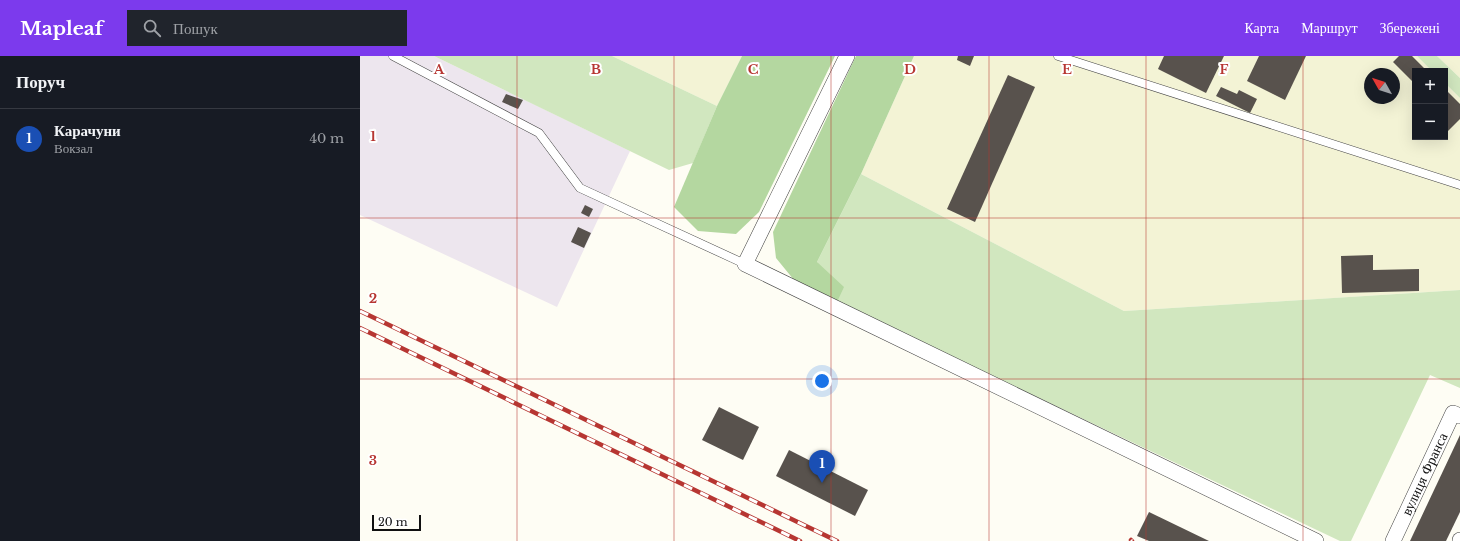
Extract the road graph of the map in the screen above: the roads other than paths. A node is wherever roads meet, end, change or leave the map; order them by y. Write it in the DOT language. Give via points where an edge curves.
graph roads {
  1 [pos="393,56"];
  2 [pos="847,56"];
  3 [pos="1058,56"];
  4 [pos="1460,185"];
  5 [pos="745,264"];
  6 [pos="1460,416"];
  7 [pos="1316,541"];
  8 [pos="1393,541"];
  1 -- 5 [label="lane" via="539,133 580,188"];
  2 -- 5 [label="street"];
  3 -- 4 [label="lane"];
  5 -- 7 [label="street"];
  6 -- 8 [label="street, вулиця Франса" via="1453,413"];
}
